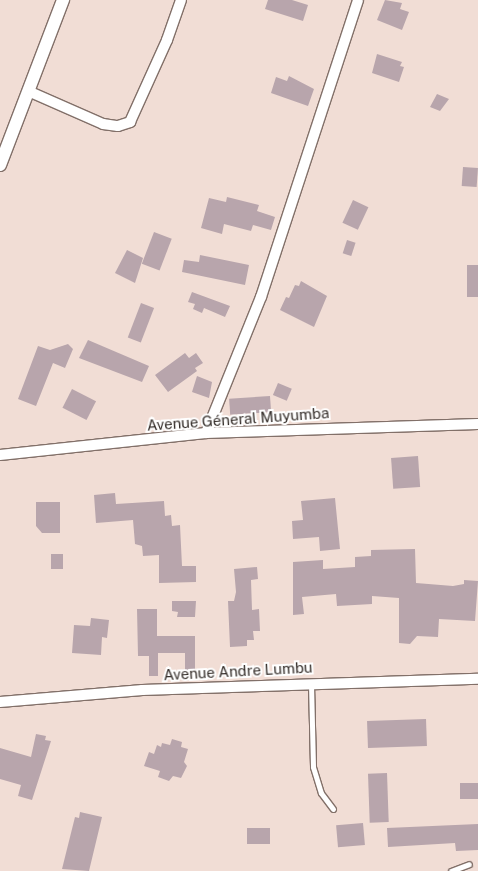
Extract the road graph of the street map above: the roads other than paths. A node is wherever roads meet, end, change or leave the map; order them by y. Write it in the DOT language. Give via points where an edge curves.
graph roads {
  1 [pos="64,0"];
  2 [pos="181,0"];
  3 [pos="358,0"];
  4 [pos="28,91"];
  5 [pos="0,165"];
  6 [pos="478,424"];
  7 [pos="206,433"];
  8 [pos="0,455"];
  9 [pos="478,679"];
  10 [pos="312,683"];
  11 [pos="0,702"];
  12 [pos="333,809"];
  13 [pos="468,864"];
  14 [pos="451,871"];
  1 -- 4 [label="street"];
  2 -- 4 [label="street" via="167,40 130,122 118,126 103,124"];
  3 -- 7 [label="street" via="261,296"];
  4 -- 5 [label="street"];
  6 -- 7 [label="street, Avenue Géneral Muyumba"];
  7 -- 8 [label="street, Avenue Géneral Muyumba"];
  9 -- 10 [label="street, Avenue Andre Lumbu"];
  10 -- 11 [label="street, Avenue Andre Lumbu" via="142,690"];
  10 -- 12 [label="lane" via="313,766 321,793"];
  13 -- 14 [label="lane"];
}
